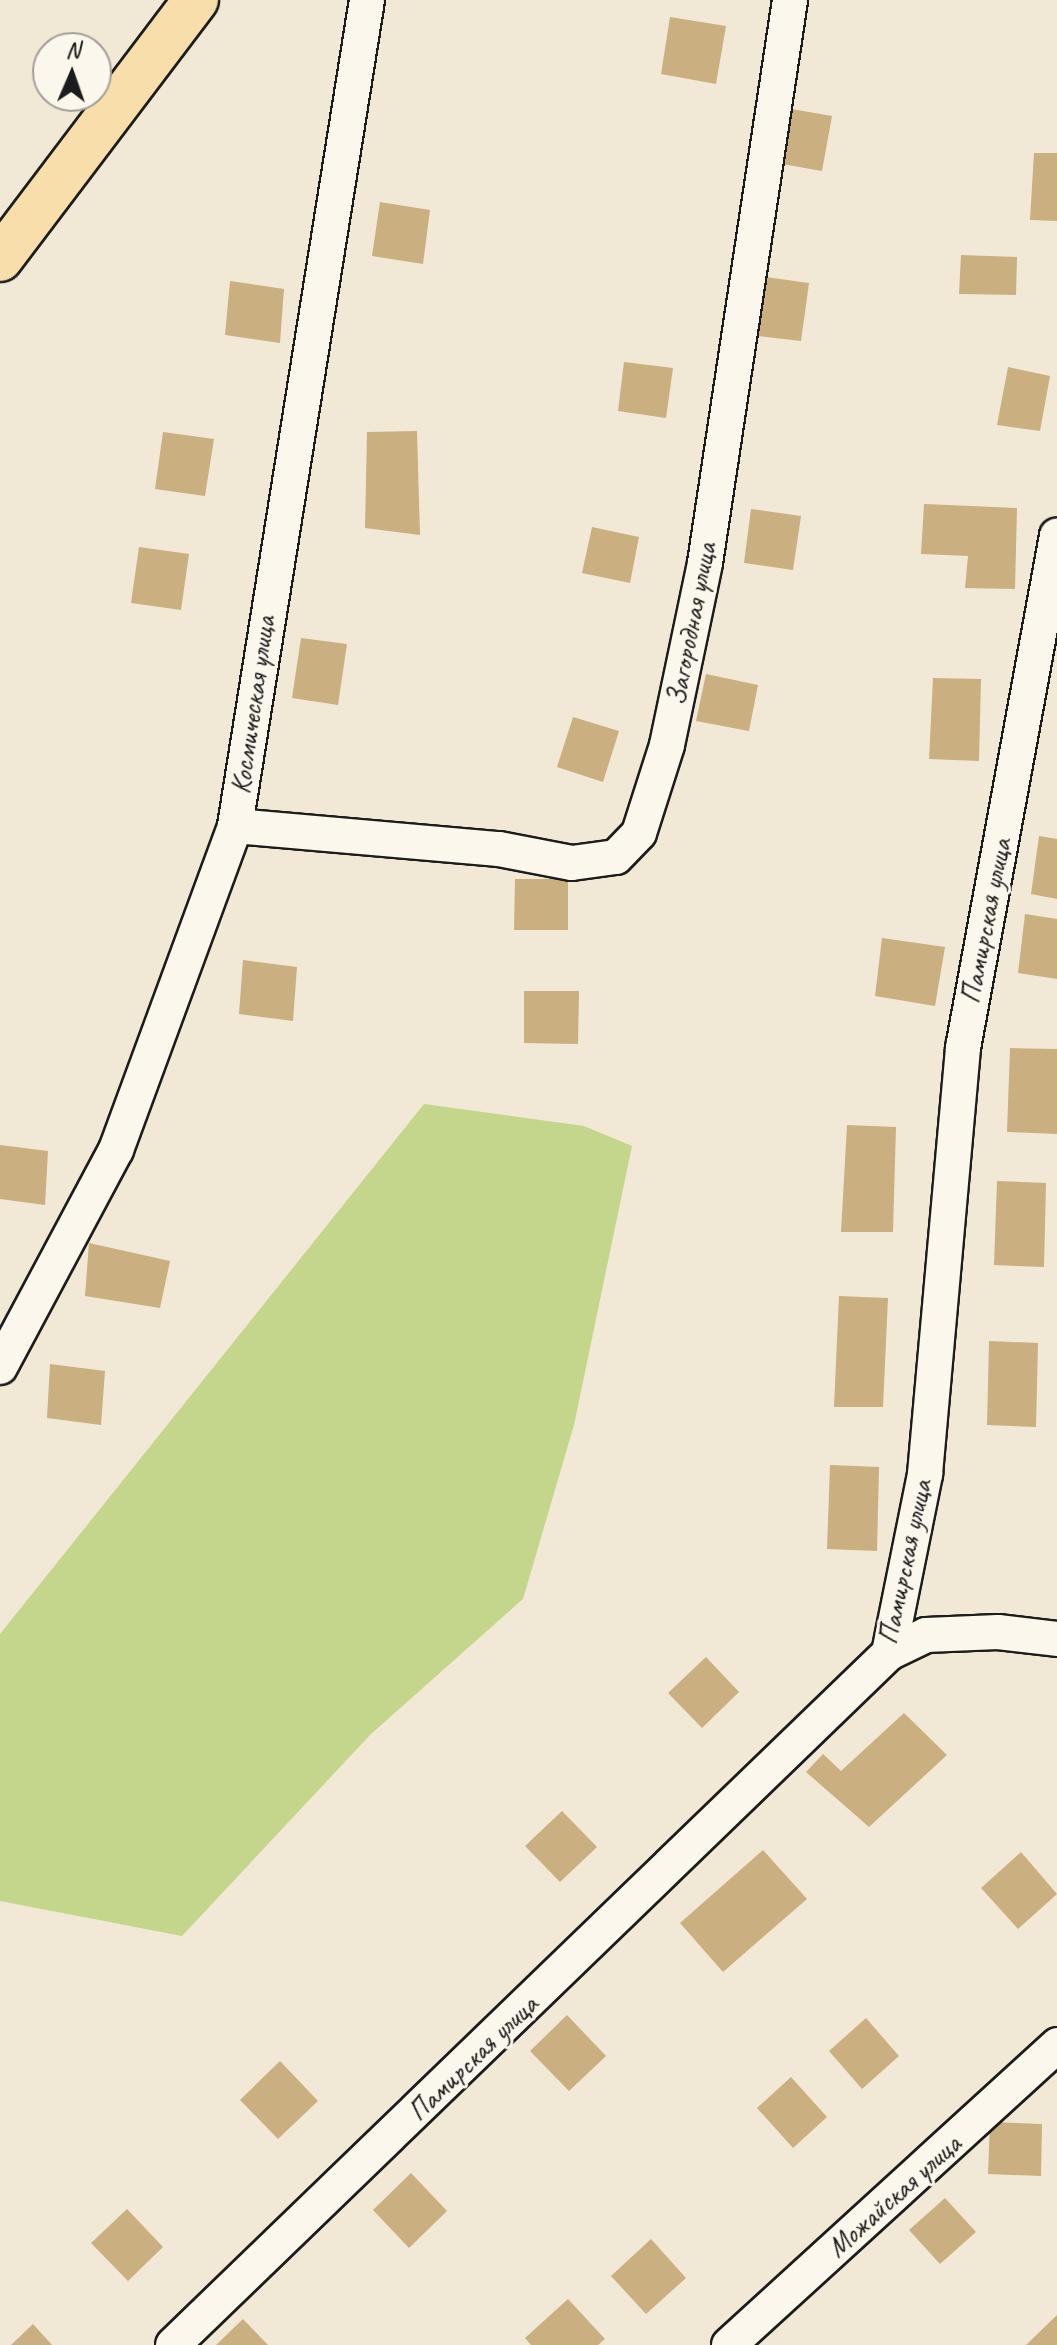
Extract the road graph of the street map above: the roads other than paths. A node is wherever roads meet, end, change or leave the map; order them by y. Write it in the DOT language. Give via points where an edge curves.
graph roads {
  1 [pos="196,0"];
  2 [pos="367,0"];
  3 [pos="790,0"];
  4 [pos="0,259"];
  5 [pos="1057,536"];
  6 [pos="235,826"];
  7 [pos="0,1367"];
  8 [pos="1057,1639"];
  9 [pos="889,1653"];
  10 [pos="1057,2045"];
  11 [pos="173,2345"];
  12 [pos="729,2345"];
  1 -- 4 [label="main road"];
  2 -- 6 [label="street, Космическая улица"];
  3 -- 6 [label="street, Загородная улица" via="705,563 667,745 639,833 616,857 572,863 499,849"];
  5 -- 9 [label="street, Памирская улица" via="963,1048 925,1474"];
  6 -- 7 [label="street, Космическая улица" via="116,1150"];
  8 -- 9 [label="street" via="998,1632 926,1635"];
  9 -- 11 [label="street, Памирская улица"];
  10 -- 12 [label="street, Можайская улица"];
}
